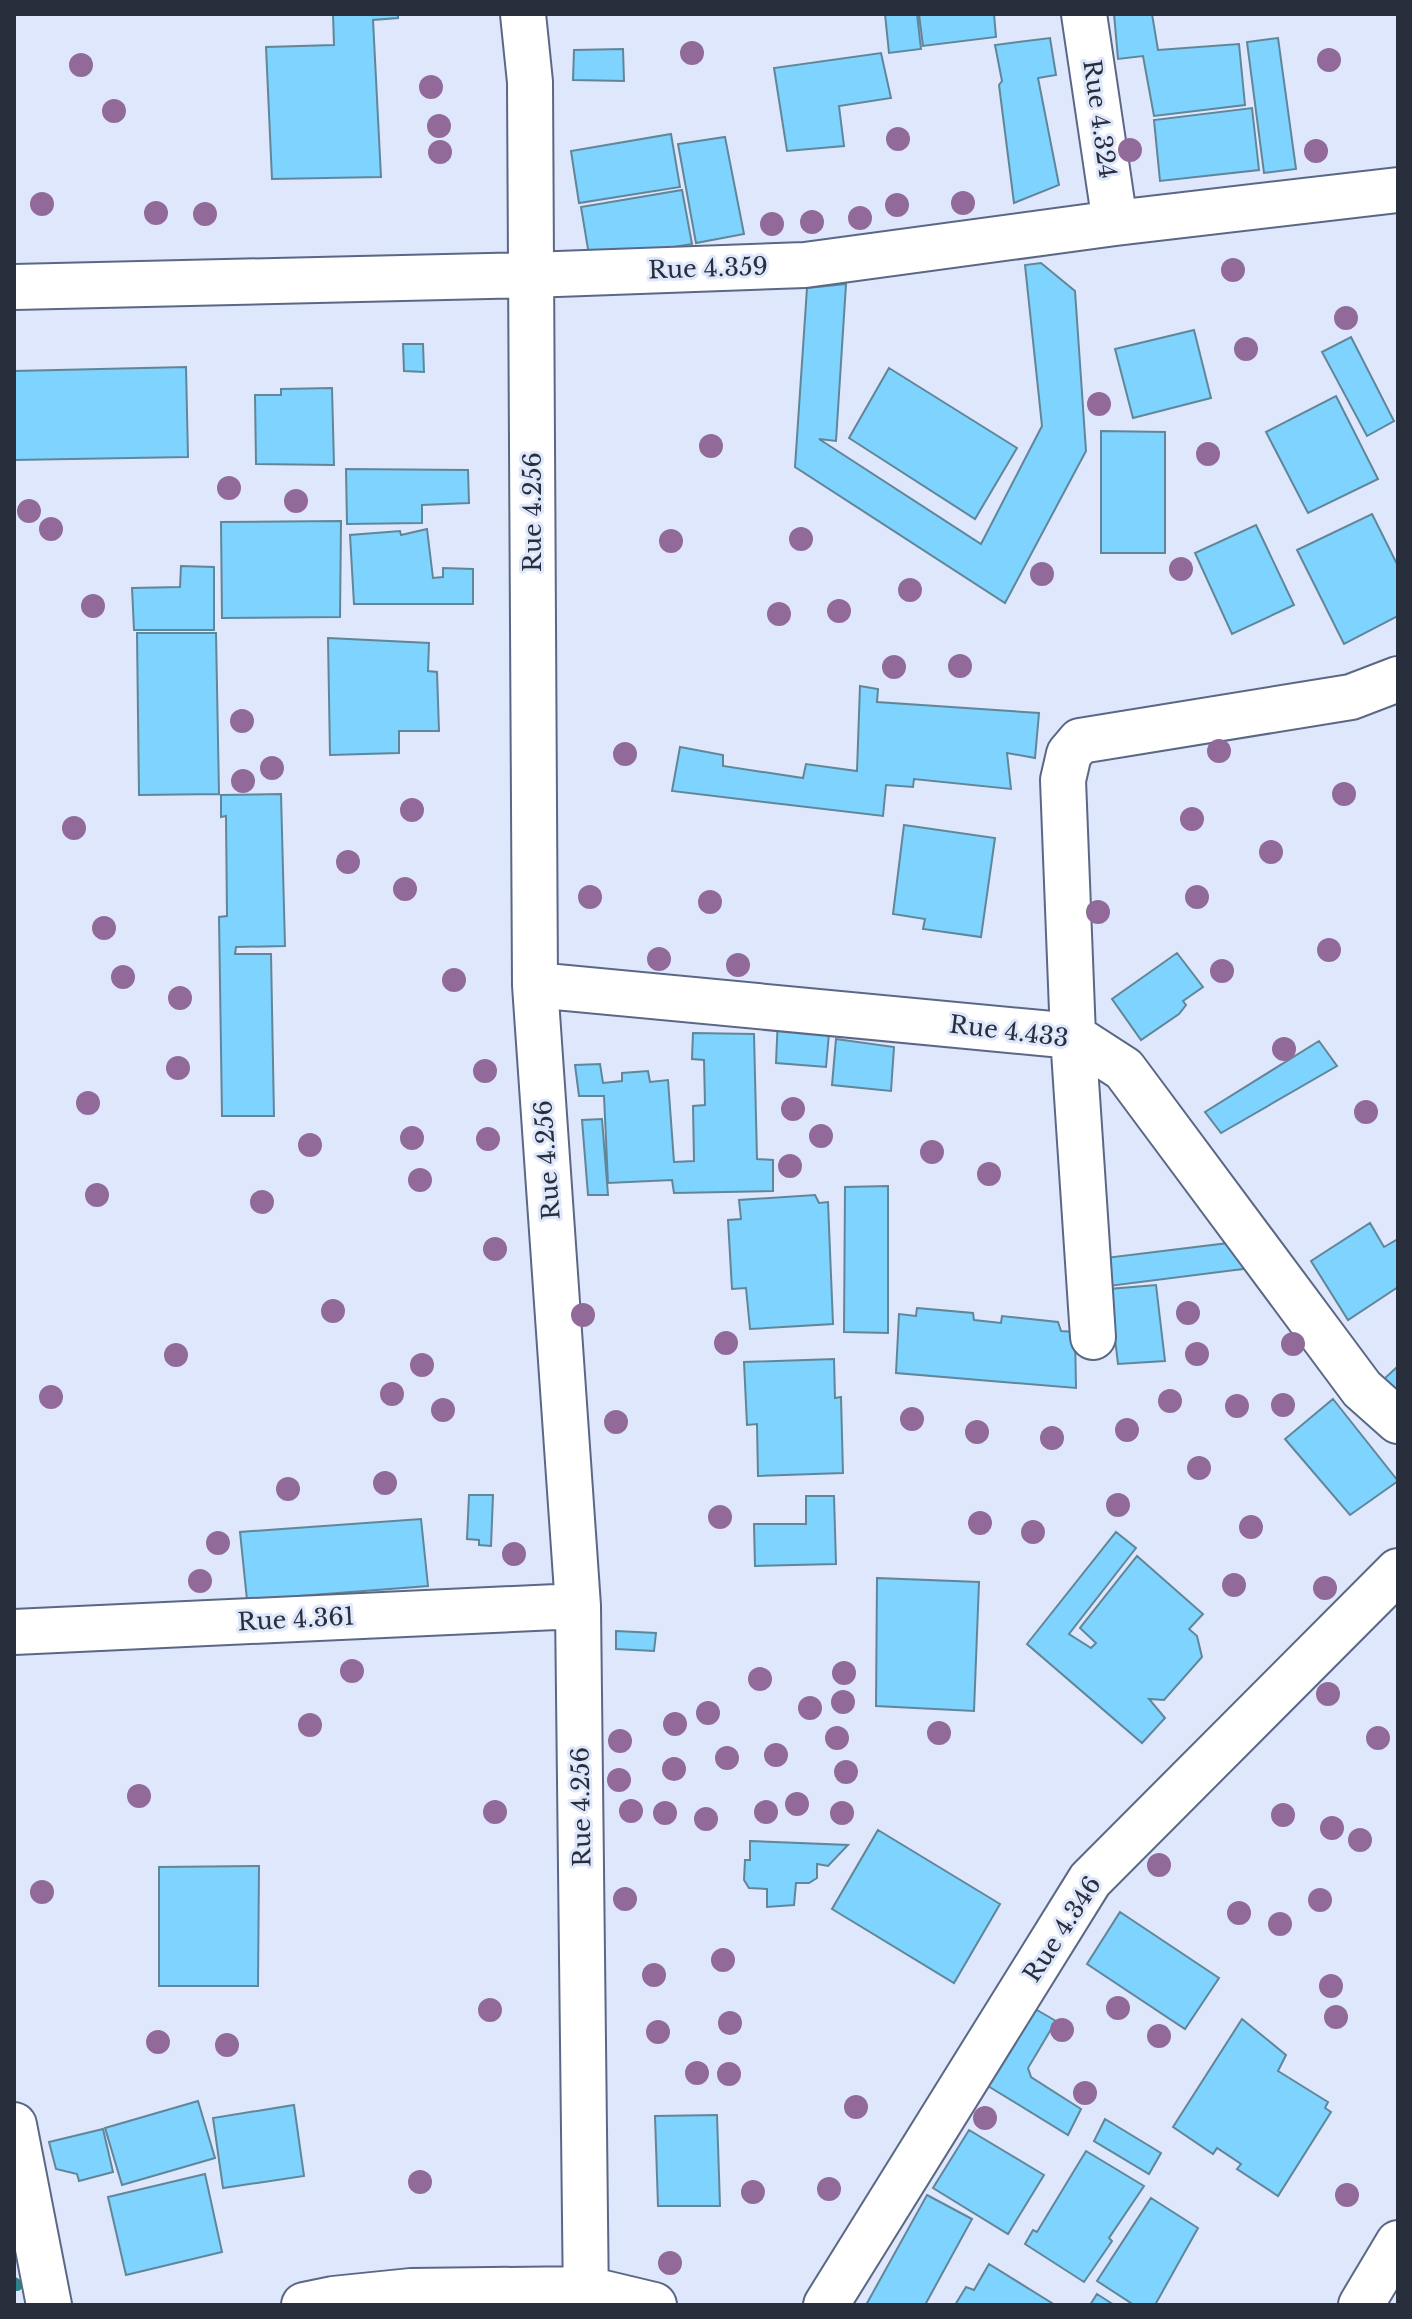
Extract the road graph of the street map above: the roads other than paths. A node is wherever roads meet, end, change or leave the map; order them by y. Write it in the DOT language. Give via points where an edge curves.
graph roads {
  1 [pos="523,14"];
  2 [pos="1084,14"];
  3 [pos="1398,190"];
  4 [pos="1115,223"];
  5 [pos="530,275"];
  6 [pos="14,287"];
  7 [pos="1398,679"];
  8 [pos="535,985"];
  9 [pos="1073,1036"];
  10 [pos="1093,1337"];
  11 [pos="1398,1421"];
  12 [pos="1398,1571"];
  13 [pos="578,1606"];
  14 [pos="14,1632"];
  15 [pos="14,2125"];
  16 [pos="1398,2243"];
  17 [pos="586,2297"];
  18 [pos="49,2305"];
  19 [pos="304,2305"];
  20 [pos="654,2305"];
  21 [pos="826,2305"];
  22 [pos="1361,2305"];
  1 -- 5 [label="street, Rue 4.256" via="530,82"];
  2 -- 4 [label="street, Rue 4.324"];
  3 -- 4 [label="street, Rue 4.359"];
  4 -- 5 [label="street, Rue 4.359" via="805,265"];
  5 -- 6 [label="street, Rue 4.359"];
  5 -- 8 [label="street, Rue 4.256"];
  7 -- 9 [label="street" via="1351,697 1080,741 1069,754 1063,780"];
  8 -- 9 [label="street, Rue 4.433"];
  8 -- 13 [label="street, Rue 4.256"];
  9 -- 10 [label="street"];
  9 -- 11 [label="street, Rue 4.433" via="1124,1069 1362,1389"];
  12 -- 21 [label="street, Rue 4.346" via="1090,1880"];
  13 -- 14 [label="street, Rue 4.361"];
  13 -- 17 [label="street, Rue 4.256"];
  15 -- 18 [label="street"];
  16 -- 22 [label="street"];
  17 -- 19 [label="street" via="411,2291"];
  17 -- 20 [label="street"];
}
